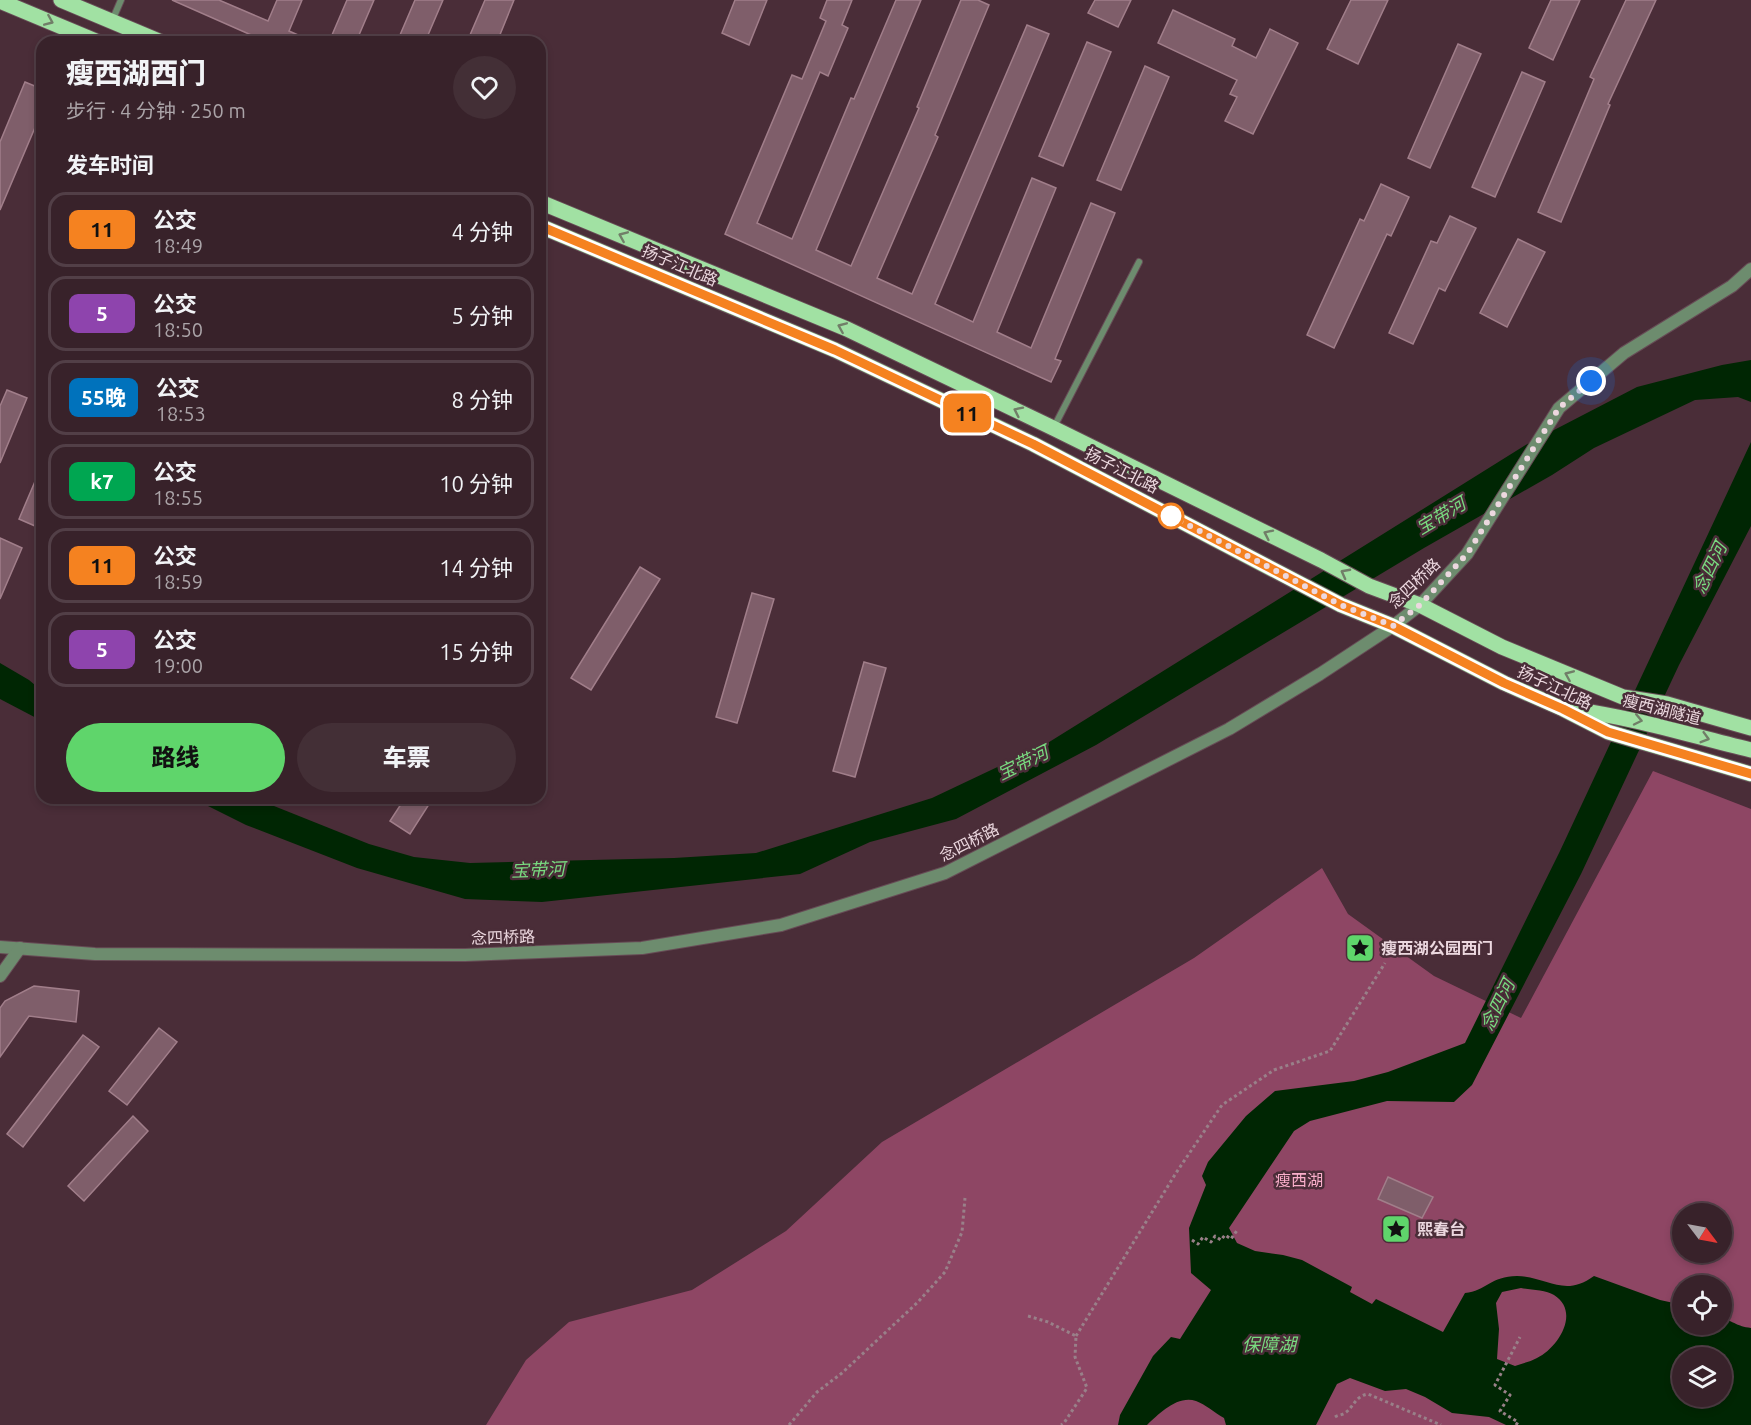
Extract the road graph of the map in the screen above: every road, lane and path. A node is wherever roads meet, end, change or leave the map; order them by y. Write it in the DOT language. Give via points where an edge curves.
graph roads {
  1 [pos="61,0"];
  2 [pos="121,0"];
  3 [pos="0,1"];
  4 [pos="112,21"];
  5 [pos="84,36"];
  6 [pos="147,36"];
  7 [pos="546,204"];
  8 [pos="546,229"];
  9 [pos="1139,262"];
  10 [pos="1751,269"];
  11 [pos="1053,428"];
  12 [pos="1420,605"];
  13 [pos="1393,626"];
  14 [pos="1563,709"];
  15 [pos="1751,728"];
  16 [pos="1751,750"];
  17 [pos="1751,774"];
  18 [pos="0,947"];
  19 [pos="20,948"];
  20 [pos="1385,963"];
  21 [pos="0,976"];
  22 [pos="966,1198"];
  23 [pos="1238,1229"];
  24 [pos="1192,1240"];
  25 [pos="1028,1316"];
  26 [pos="1076,1336"];
  27 [pos="1520,1338"];
  28 [pos="1335,1416"];
  29 [pos="789,1425"];
  30 [pos="1060,1425"];
  31 [pos="1441,1425"];
  32 [pos="1516,1425"];
  1 -- 4 [label="main road"];
  2 -- 4 [label="lane"];
  3 -- 5 [label="main road, one-way"];
  4 -- 6 [label="main road"];
  11 -- 7 [label="main road, 扬子江北路, one-way" via="847,329"];
  8 -- 13 [label="main road, 扬子江北路" via="835,350 1033,444 1341,605"];
  9 -- 11 [label="lane"];
  10 -- 12 [label="street, 念四桥路" via="1732,286 1624,353 1559,408 1467,554"];
  12 -- 11 [label="main road, 扬子江北路, one-way" via="1369,586"];
  12 -- 13 [label="street, 念四桥路"];
  15 -- 12 [label="main road, 扬子江北路, one-way" via="1667,704 1623,697 1502,647"];
  13 -- 14 [label="main road, 扬子江北路"];
  13 -- 19 [label="street, 念四桥路" via="1229,729 945,873 782,925 642,948 465,955 95,954"];
  14 -- 16 [label="main road, 瘦西湖隧道, one-way" via="1660,725"];
  14 -- 17 [label="main road, 扬子江北路" via="1608,732"];
  18 -- 19 [label="street, 念四桥路"];
  19 -- 21 [label="street"];
  20 -- 26 [label="path" via="1330,1052 1274,1070 1222,1105"];
  22 -- 29 [label="path" via="962,1232 945,1272 918,1302 817,1392"];
  23 -- 24 [label="path" via="1231,1239 1225,1235 1221,1240 1215,1236 1211,1242 1203,1238 1198,1244"];
  25 -- 26 [label="path"];
  26 -- 30 [label="path" via="1075,1357 1087,1388"];
  27 -- 32 [label="path" via="1494,1385 1510,1395 1500,1411 1518,1422"];
  28 -- 31 [label="path" via="1346,1413 1357,1399 1368,1394"];
}
